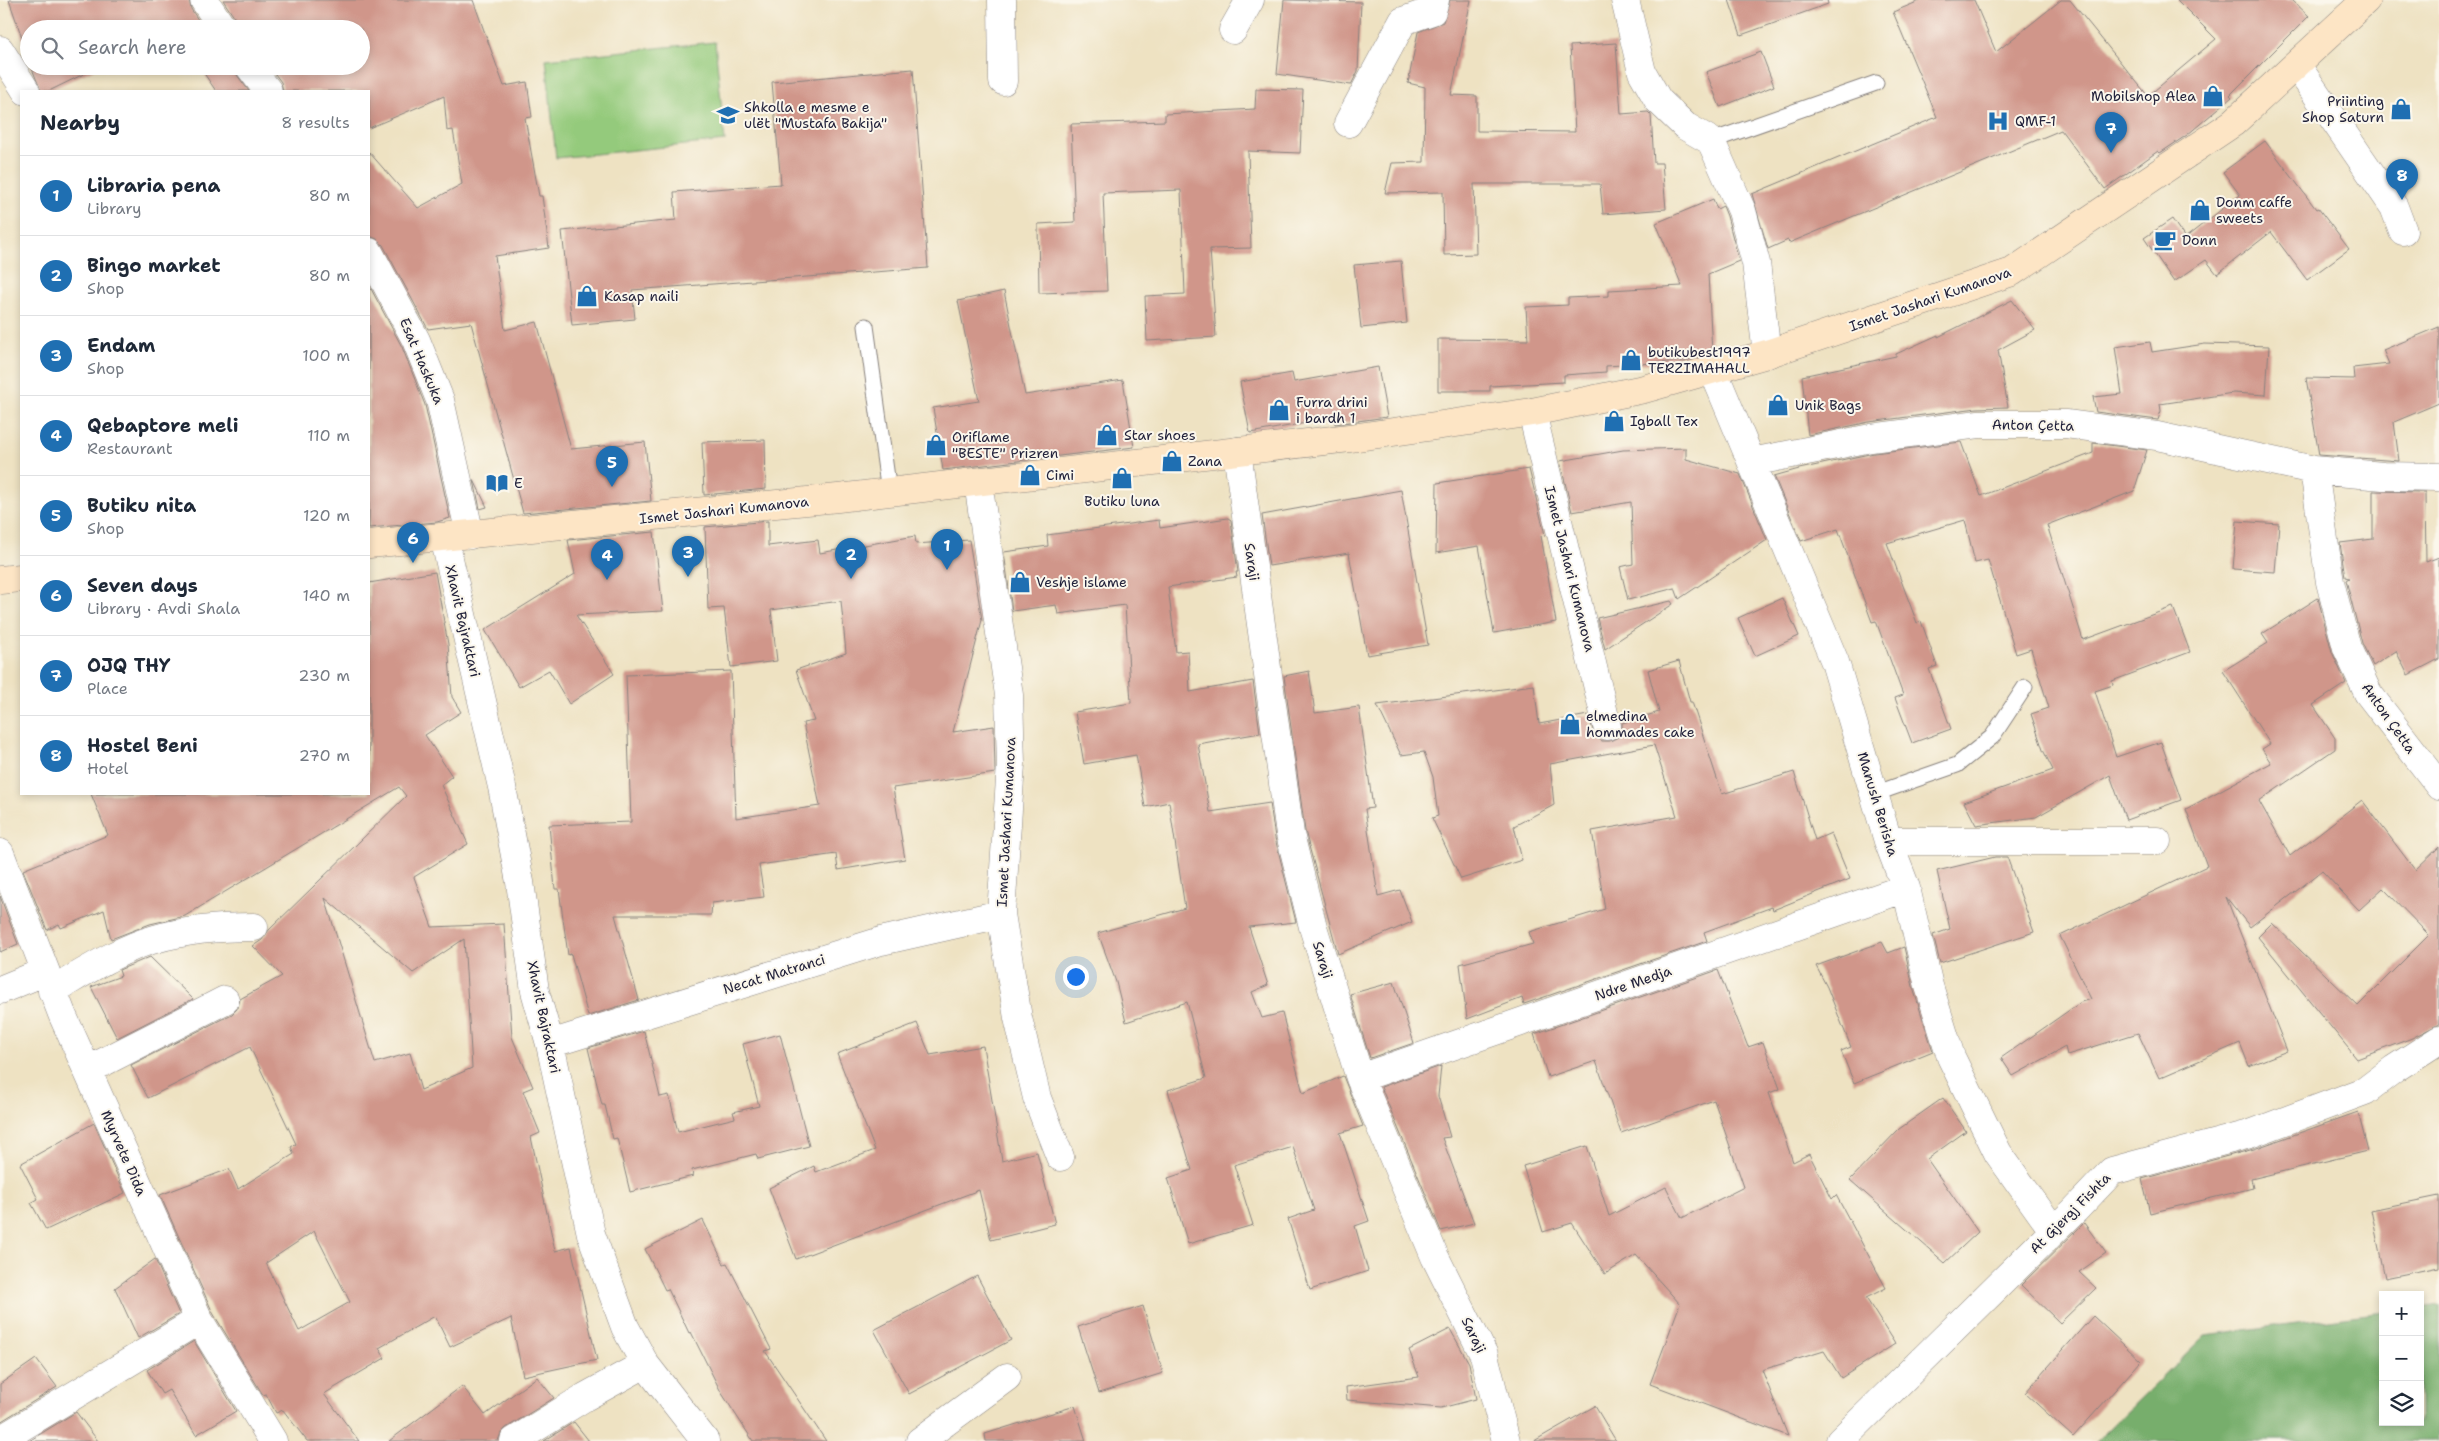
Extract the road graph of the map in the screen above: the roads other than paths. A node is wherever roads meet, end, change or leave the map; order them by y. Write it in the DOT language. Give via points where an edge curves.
graph roads {
  1 [pos="204,0"];
  2 [pos="1002,0"];
  3 [pos="1250,0"];
  4 [pos="1435,0"];
  5 [pos="1625,0"];
  6 [pos="2366,0"];
  7 [pos="217,20"];
  8 [pos="1234,30"];
  9 [pos="0,50"];
  10 [pos="2297,66"];
  11 [pos="256,75"];
  12 [pos="1003,80"];
  13 [pos="1876,83"];
  14 [pos="25,90"];
  15 [pos="267,90"];
  16 [pos="1348,123"];
  17 [pos="1711,141"];
  18 [pos="2403,231"];
  19 [pos="370,254"];
  20 [pos="866,326"];
  21 [pos="1767,354"];
  22 [pos="1712,370"];
  23 [pos="1532,412"];
  24 [pos="1237,452"];
  25 [pos="1752,462"];
  26 [pos="2314,470"];
  27 [pos="2439,477"];
  28 [pos="978,482"];
  29 [pos="889,492"];
  30 [pos="457,536"];
  31 [pos="370,544"];
  32 [pos="20,578"];
  33 [pos="0,580"];
  34 [pos="2025,687"];
  35 [pos="1607,726"];
  36 [pos="2439,785"];
  37 [pos="1874,794"];
  38 [pos="1888,841"];
  39 [pos="2158,841"];
  40 [pos="0,852"];
  41 [pos="1906,888"];
  42 [pos="1001,914"];
  43 [pos="254,927"];
  44 [pos="48,981"];
  45 [pos="0,990"];
  46 [pos="225,1000"];
  47 [pos="2439,1040"];
  48 [pos="550,1044"];
  49 [pos="88,1070"];
  50 [pos="1360,1078"];
  51 [pos="1060,1157"];
  52 [pos="2053,1230"];
  53 [pos="199,1320"];
  54 [pos="646,1364"];
  55 [pos="1007,1378"];
  56 [pos="0,1440"];
  57 [pos="272,1441"];
  58 [pos="514,1441"];
  59 [pos="705,1441"];
  60 [pos="920,1441"];
  61 [pos="1506,1441"];
  62 [pos="1840,1441"];
  1 -- 7 [label="street"];
  2 -- 12 [label="street"];
  3 -- 8 [label="street"];
  4 -- 16 [label="street" via="1432,11 1403,21"];
  5 -- 17 [label="street" via="1642,72 1658,100 1685,126"];
  6 -- 10 [label="street, Ismet Jashari Kumanova"];
  9 -- 14 [label="street"];
  10 -- 18 [label="street" via="2394,207"];
  10 -- 21 [label="street, Ismet Jashari Kumanova" via="2233,123 2012,272"];
  11 -- 15 [label="street"];
  13 -- 17 [label="lane"];
  17 -- 21 [label="street" via="1742,211 1756,264"];
  19 -- 30 [label="street, Esat Haskuka" via="416,340 440,400"];
  20 -- 29 [label="lane"];
  21 -- 22 [label="street, Ismet Jashari Kumanova"];
  22 -- 23 [label="street, Ismet Jashari Kumanova" via="1644,389"];
  22 -- 25 [label="street, Manush Berisha"];
  23 -- 24 [label="street, Ismet Jashari Kumanova"];
  23 -- 35 [label="street, Ismet Jashari Kumanova"];
  24 -- 28 [label="street, Ismet Jashari Kumanova"];
  24 -- 50 [label="street, Saraji" via="1290,834 1313,927"];
  25 -- 26 [label="street, Anton Çetta" via="1871,438 1979,424 2066,424 2156,436"];
  25 -- 37 [label="street, Manush Berisha" via="1835,662"];
  26 -- 27 [label="street, Anton Çetta"];
  26 -- 36 [label="street, Anton Çetta" via="2330,582 2347,648 2368,693"];
  28 -- 29 [label="street, Ismet Jashari Kumanova"];
  28 -- 42 [label="street, Ismet Jashari Kumanova" via="1009,695 1012,764"];
  29 -- 30 [label="street, Ismet Jashari Kumanova"];
  30 -- 31 [label="street, Ismet Jashari Kumanova"];
  30 -- 48 [label="street, Xhavit Bajraktari" via="520,882 535,991"];
  32 -- 33 [label="street"];
  34 -- 37 [label="lane" via="1992,737 1957,765"];
  37 -- 38 [label="street, Manush Berisha"];
  38 -- 39 [label="street"];
  38 -- 41 [label="street, Manush Berisha"];
  40 -- 44 [label="street, Myrvete Dida"];
  41 -- 50 [label="street, Ndre Medja"];
  41 -- 52 [label="street, Manush Berisha" via="1929,986 1951,1057 1998,1153"];
  42 -- 48 [label="street, Necat Matranci" via="881,941"];
  42 -- 51 [label="street, Ismet Jashari Kumanova" via="1018,1018 1037,1098"];
  43 -- 44 [label="street" via="223,927 155,939 87,971"];
  44 -- 45 [label="street"];
  44 -- 49 [label="street, Myrvete Dida"];
  46 -- 49 [label="street"];
  47 -- 52 [label="street, At Gjergj Fishta" via="2364,1091 2250,1134 2112,1171"];
  48 -- 54 [label="street, Xhavit Bajraktari" via="591,1234 625,1327"];
  49 -- 53 [label="street, Myrvete Dida"];
  50 -- 61 [label="street, Saraji" via="1435,1257 1484,1356"];
  52 -- 62 [label="street, At Gjergj Fishta"];
  53 -- 56 [label="street"];
  53 -- 57 [label="street, Myrvete Dida"];
  54 -- 58 [label="street"];
  54 -- 59 [label="street, Xhavit Bajraktari"];
  55 -- 60 [label="street"];
}
